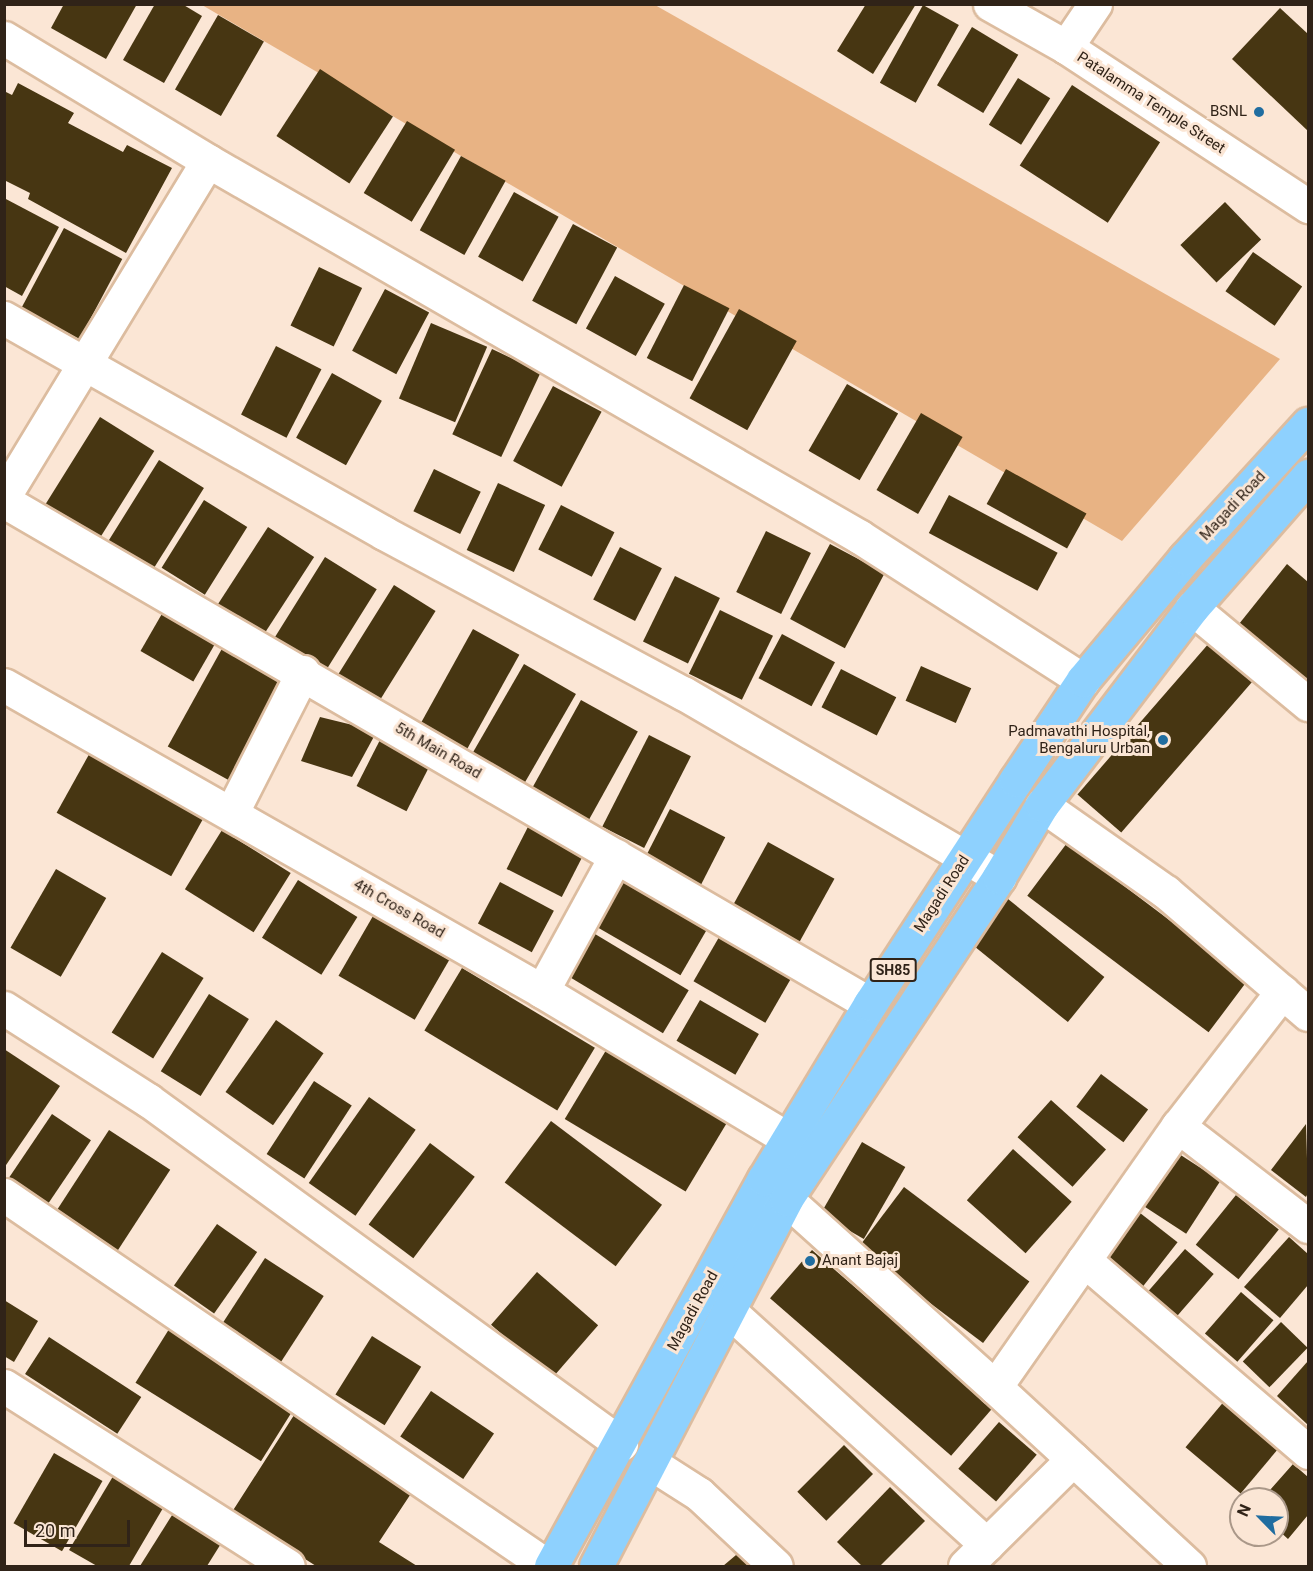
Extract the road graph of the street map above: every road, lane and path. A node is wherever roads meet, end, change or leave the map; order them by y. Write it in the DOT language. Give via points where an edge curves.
graph roads {
  1 [pos="990,4"];
  2 [pos="1095,4"];
  3 [pos="4,38"];
  4 [pos="1066,47"];
  5 [pos="208,161"];
  6 [pos="1308,206"];
  7 [pos="4,318"];
  8 [pos="86,364"];
  9 [pos="1308,424"];
  10 [pos="1308,476"];
  11 [pos="4,496"];
  12 [pos="4,501"];
  13 [pos="1192,609"];
  14 [pos="303,672"];
  15 [pos="1083,680"];
  16 [pos="4,685"];
  17 [pos="1308,704"];
  18 [pos="1042,805"];
  19 [pos="232,812"];
  20 [pos="616,856"];
  21 [pos="966,858"];
  22 [pos="999,877"];
  23 [pos="542,991"];
  24 [pos="1282,992"];
  25 [pos="870,1004"];
  26 [pos="4,1008"];
  27 [pos="1308,1014"];
  28 [pos="1178,1126"];
  29 [pos="790,1140"];
  30 [pos="4,1195"];
  31 [pos="786,1199"];
  32 [pos="1308,1226"];
  33 [pos="1083,1260"];
  34 [pos="729,1311"];
  35 [pos="4,1386"];
  36 [pos="994,1387"];
  37 [pos="621,1444"];
  38 [pos="1308,1452"];
  39 [pos="1073,1459"];
  40 [pos="652,1464"];
  41 [pos="976,1556"];
  42 [pos="1184,1565"];
  43 [pos="288,1566"];
  44 [pos="547,1566"];
  45 [pos="551,1566"];
  46 [pos="596,1566"];
  47 [pos="777,1566"];
  1 -- 4 [label="street, Patalamma Temple Street"];
  2 -- 4 [label="street"];
  3 -- 5 [label="street"];
  4 -- 6 [label="street, Patalamma Temple Street"];
  5 -- 8 [label="street"];
  5 -- 15 [label="street" via="860,537"];
  7 -- 8 [label="street"];
  8 -- 11 [label="street"];
  8 -- 21 [label="street" via="384,533 683,693"];
  9 -- 15 [label="main road, Magadi Road / SH85" via="1185,558"];
  10 -- 13 [label="main road, Magadi Road / SH85"];
  12 -- 14 [label="street, 5th Main Road"];
  13 -- 17 [label="street"];
  13 -- 18 [label="main road, Magadi Road / SH85"];
  14 -- 19 [label="street"];
  14 -- 20 [label="street, 5th Main Road"];
  15 -- 21 [label="main road, Magadi Road / SH85"];
  16 -- 19 [label="street, 4th Cross Road"];
  18 -- 22 [label="main road, Magadi Road / SH85"];
  18 -- 24 [label="street" via="1166,892"];
  19 -- 23 [label="street, 4th Cross Road"];
  20 -- 23 [label="street"];
  20 -- 25 [label="street, 5th Main Road"];
  21 -- 22 [label="street"];
  21 -- 25 [label="main road, Magadi Road / SH85"];
  22 -- 31 [label="main road, Magadi Road / SH85"];
  23 -- 29 [label="street, 4th Cross Road"];
  24 -- 27 [label="street"];
  24 -- 28 [label="street"];
  25 -- 29 [label="main road, Magadi Road / SH85"];
  26 -- 37 [label="street" via="148,1100"];
  28 -- 32 [label="street"];
  28 -- 33 [label="street"];
  29 -- 37 [label="main road, Magadi Road / SH85" via="764,1179"];
  30 -- 44 [label="street"];
  31 -- 34 [label="main road, Magadi Road / SH85"];
  31 -- 36 [label="street"];
  33 -- 36 [label="street"];
  33 -- 38 [label="street"];
  34 -- 40 [label="main road, Magadi Road / SH85"];
  34 -- 41 [label="street"];
  35 -- 43 [label="street"];
  36 -- 39 [label="street"];
  37 -- 45 [label="main road, Magadi Road / SH85"];
  39 -- 41 [label="street"];
  39 -- 42 [label="street"];
  40 -- 46 [label="main road, Magadi Road / SH85"];
  40 -- 47 [label="street" via="699,1494"];
}
